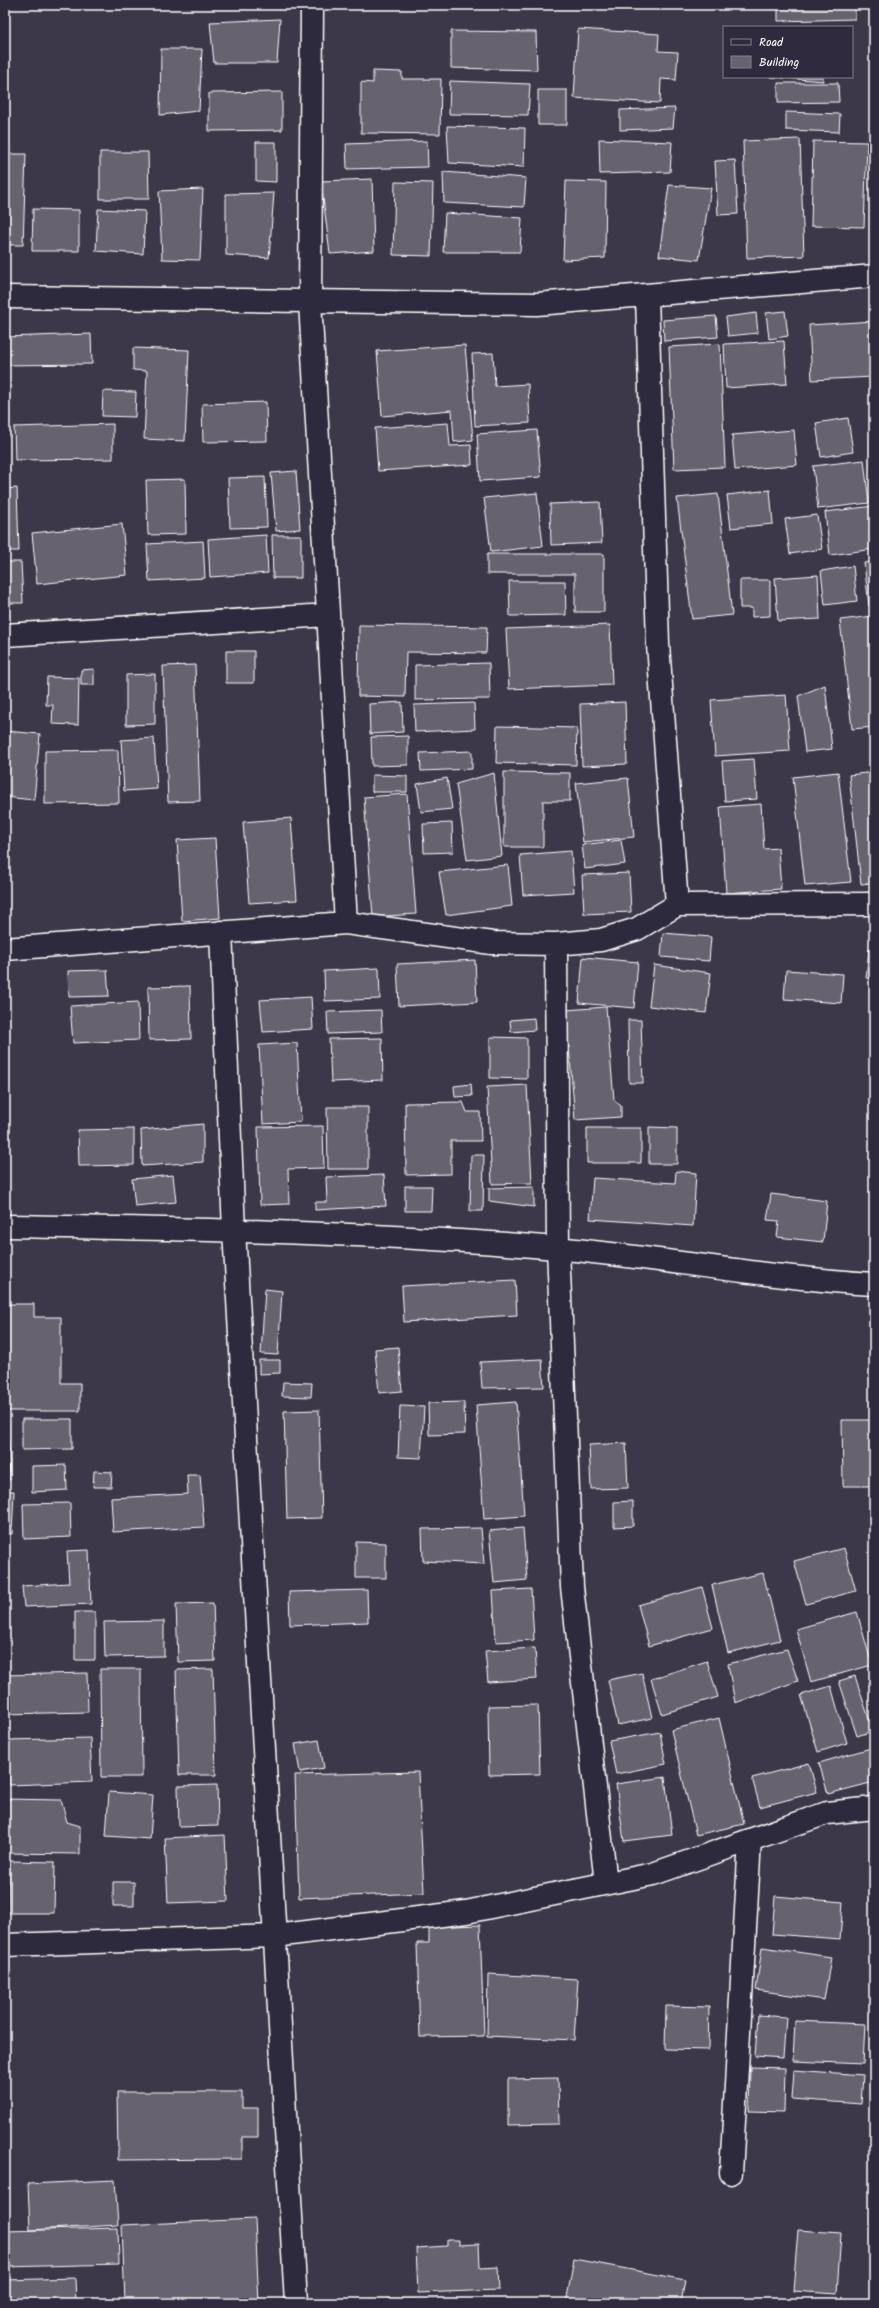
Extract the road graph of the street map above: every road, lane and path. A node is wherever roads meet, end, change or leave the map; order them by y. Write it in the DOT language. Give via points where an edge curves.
graph roads {
  1 [pos="312,5"];
  2 [pos="874,276"];
  3 [pos="647,296"];
  4 [pos="5,297"];
  5 [pos="310,302"];
  6 [pos="328,615"];
  7 [pos="5,635"];
  8 [pos="874,904"];
  9 [pos="677,905"];
  10 [pos="346,923"];
  11 [pos="221,932"];
  12 [pos="556,944"];
  13 [pos="5,949"];
  14 [pos="5,1226"];
  15 [pos="234,1230"];
  16 [pos="558,1248"];
  17 [pos="874,1284"];
  18 [pos="874,1808"];
  19 [pos="750,1840"];
  20 [pos="606,1883"];
  21 [pos="275,1936"];
  22 [pos="5,1945"];
  23 [pos="731,2173"];
  24 [pos="296,2303"];
  1 -- 5 [label="street"];
  2 -- 3 [label="street"];
  3 -- 5 [label="street" via="537,304"];
  3 -- 9 [label="street" via="658,644"];
  4 -- 5 [label="street"];
  5 -- 6 [label="street"];
  6 -- 7 [label="street"];
  6 -- 10 [label="street"];
  8 -- 9 [label="street"];
  9 -- 12 [label="street" via="637,929 601,940"];
  10 -- 11 [label="street"];
  10 -- 12 [label="street" via="492,942"];
  11 -- 13 [label="street"];
  11 -- 15 [label="street"];
  12 -- 16 [label="street"];
  14 -- 15 [label="street"];
  15 -- 16 [label="street" via="405,1237"];
  15 -- 21 [label="street"];
  16 -- 17 [label="street"];
  16 -- 20 [label="street" via="572,1587"];
  18 -- 19 [label="street" via="827,1813"];
  19 -- 20 [label="street" via="653,1874"];
  19 -- 23 [label="street"];
  20 -- 21 [label="street" via="466,1912"];
  21 -- 22 [label="street"];
  21 -- 24 [label="street"];
}
